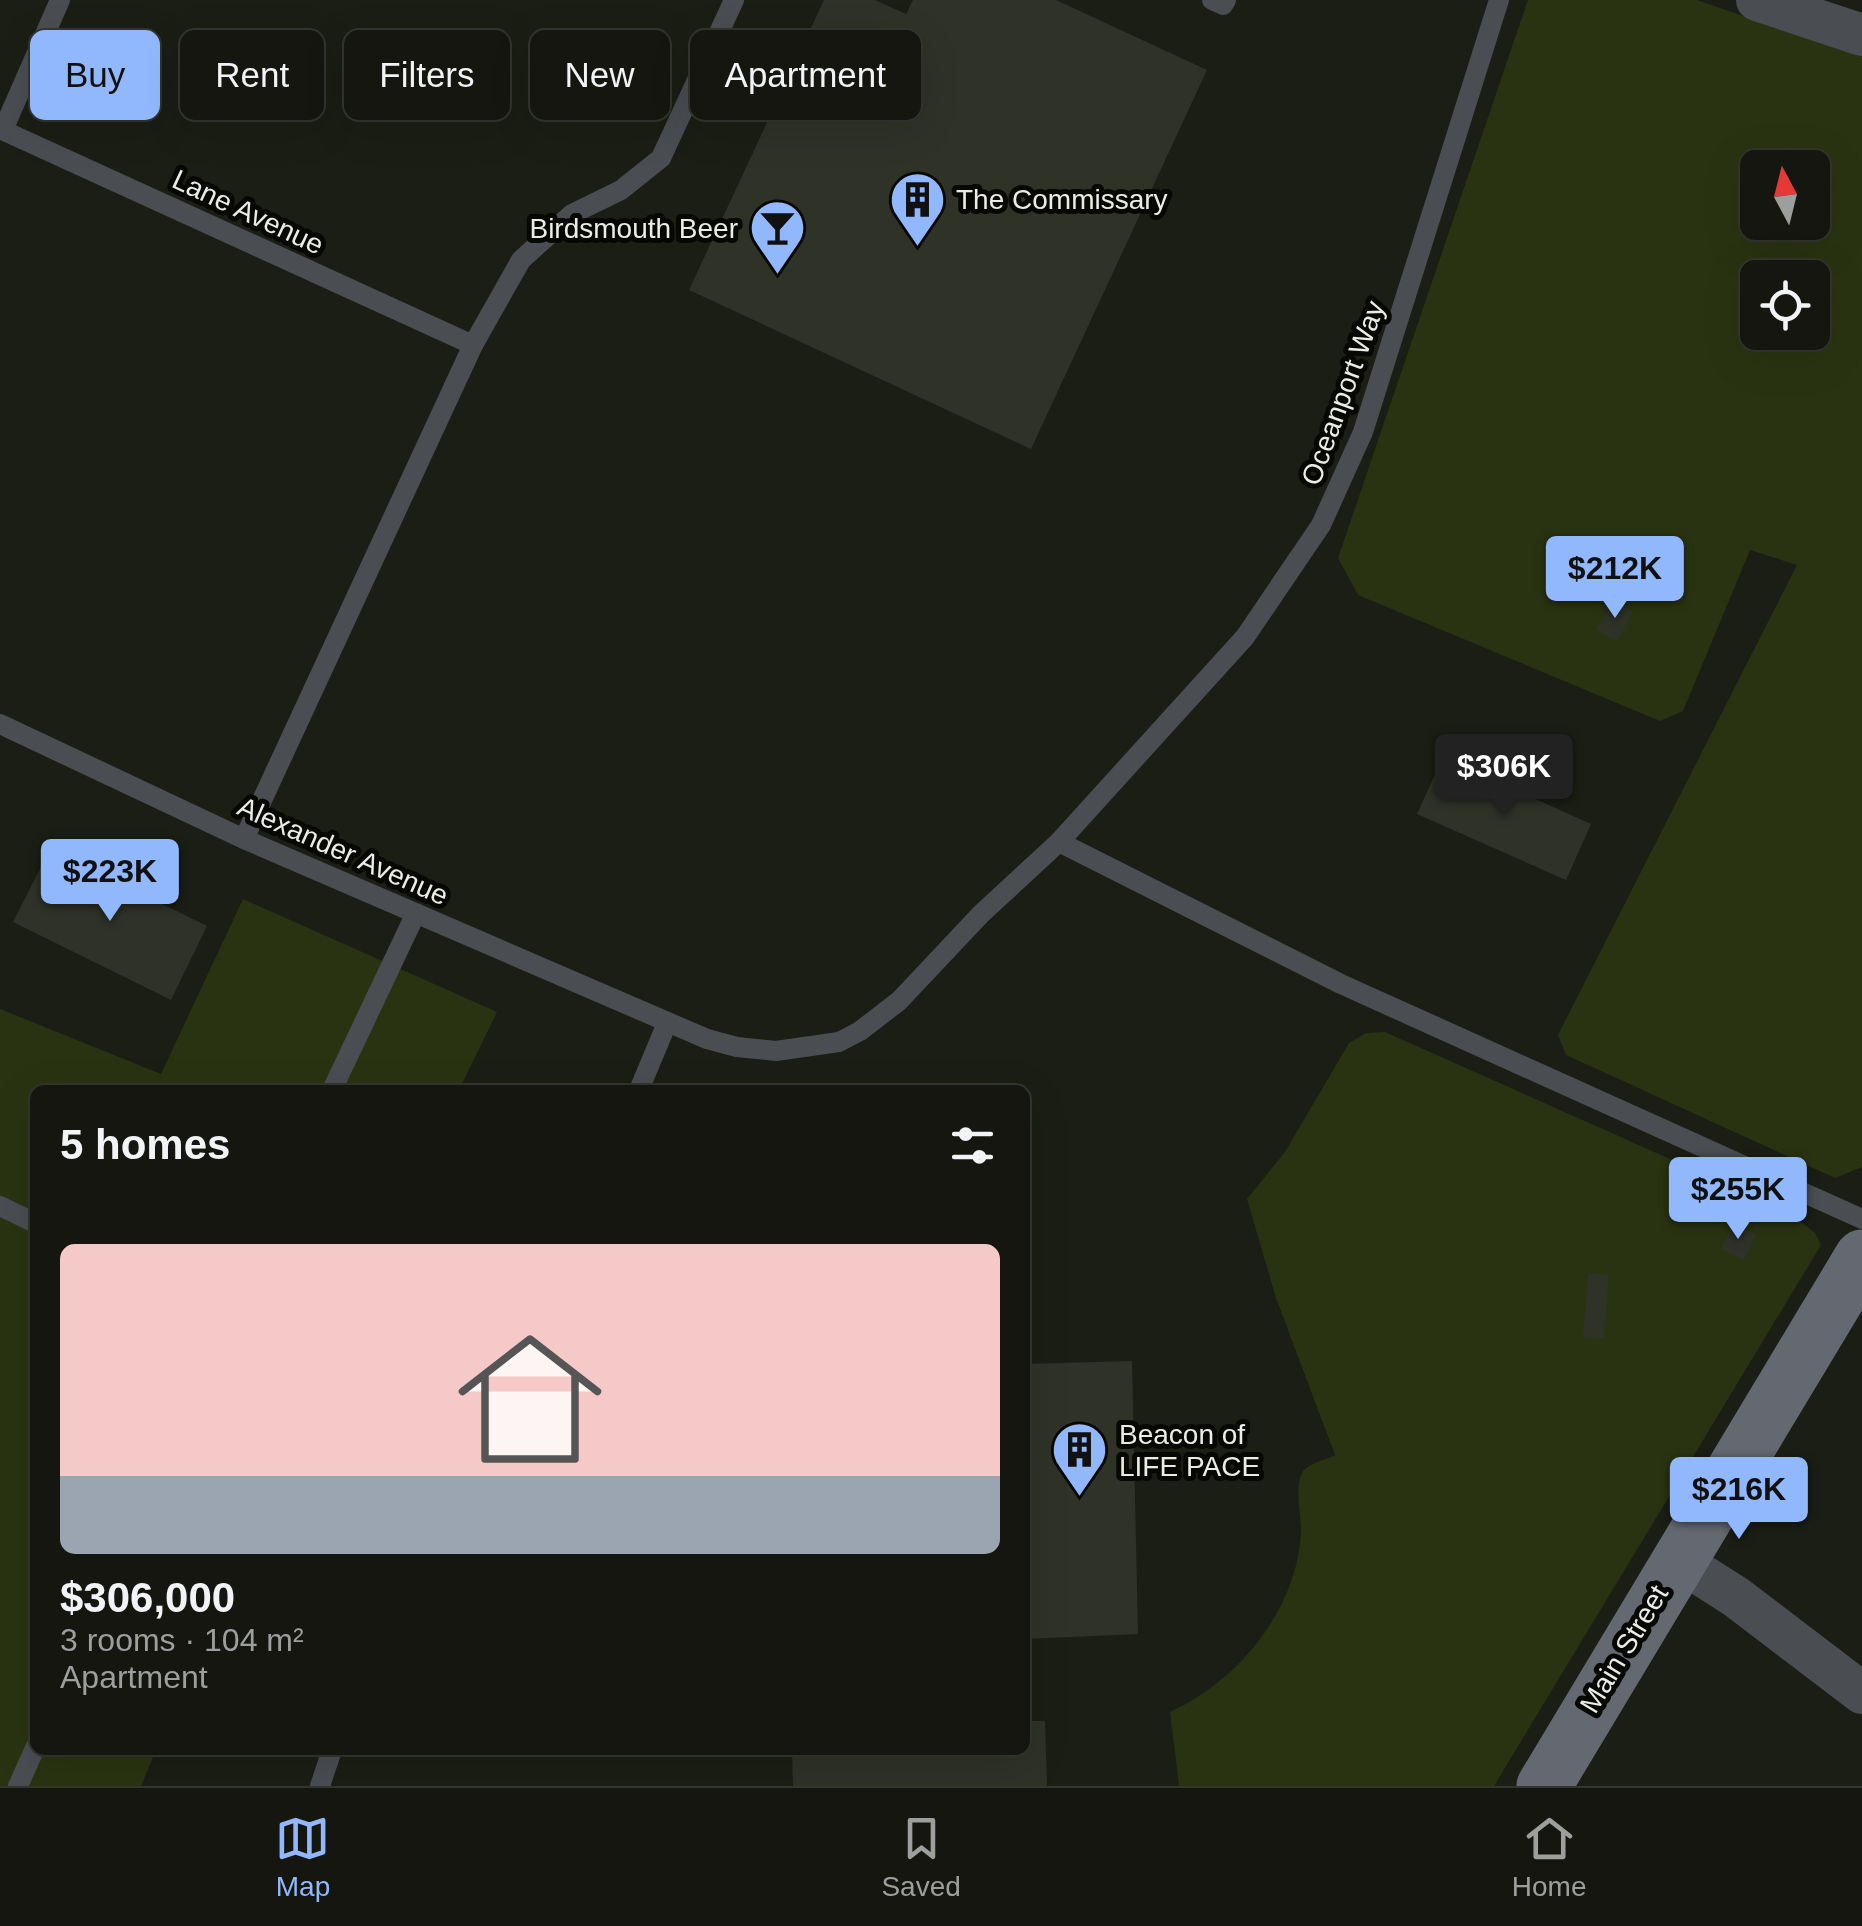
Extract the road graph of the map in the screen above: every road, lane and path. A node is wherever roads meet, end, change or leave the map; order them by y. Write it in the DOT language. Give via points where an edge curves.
graph roads {
  1 [pos="60,0"];
  2 [pos="734,0"];
  3 [pos="1212,0"];
  4 [pos="1226,0"];
  5 [pos="1499,0"];
  6 [pos="1757,0"];
  7 [pos="1862,35"];
  8 [pos="2,130"];
  9 [pos="473,345"];
  10 [pos="0,724"];
  11 [pos="244,839"];
  12 [pos="1059,842"];
  13 [pos="416,913"];
  14 [pos="667,1023"];
  15 [pos="334,1085"];
  16 [pos="642,1085"];
  17 [pos="0,1206"];
  18 [pos="30,1220"];
  19 [pos="1862,1220"];
  20 [pos="1862,1256"];
  21 [pos="1678,1560"];
  22 [pos="1862,1693"];
  23 [pos="32,1755"];
  24 [pos="330,1755"];
  25 [pos="318,1784"];
  26 [pos="18,1786"];
  27 [pos="1544,1786"];
  1 -- 8 [label="lane"];
  2 -- 9 [label="lane" via="661,158 622,190 572,214 521,260"];
  3 -- 4 [label="lane"];
  5 -- 12 [label="lane, Oceanport Way" via="1363,432 1321,525 1245,636"];
  6 -- 7 [label="street"];
  8 -- 9 [label="lane, Lane Avenue"];
  9 -- 11 [label="lane"];
  10 -- 11 [label="lane, Alexander Avenue"];
  11 -- 13 [label="lane, Alexander Avenue"];
  12 -- 14 [label="lane, Oceanport Way" via="899,1001 840,1042 776,1051 736,1047"];
  12 -- 19 [label="lane" via="1340,984"];
  13 -- 14 [label="lane, Alexander Avenue"];
  13 -- 15 [label="lane"];
  14 -- 16 [label="lane"];
  17 -- 18 [label="lane"];
  20 -- 21 [label="street, Main Street"];
  21 -- 22 [label="street"];
  21 -- 27 [label="street, Main Street"];
  23 -- 26 [label="lane"];
  24 -- 25 [label="lane"];
}
